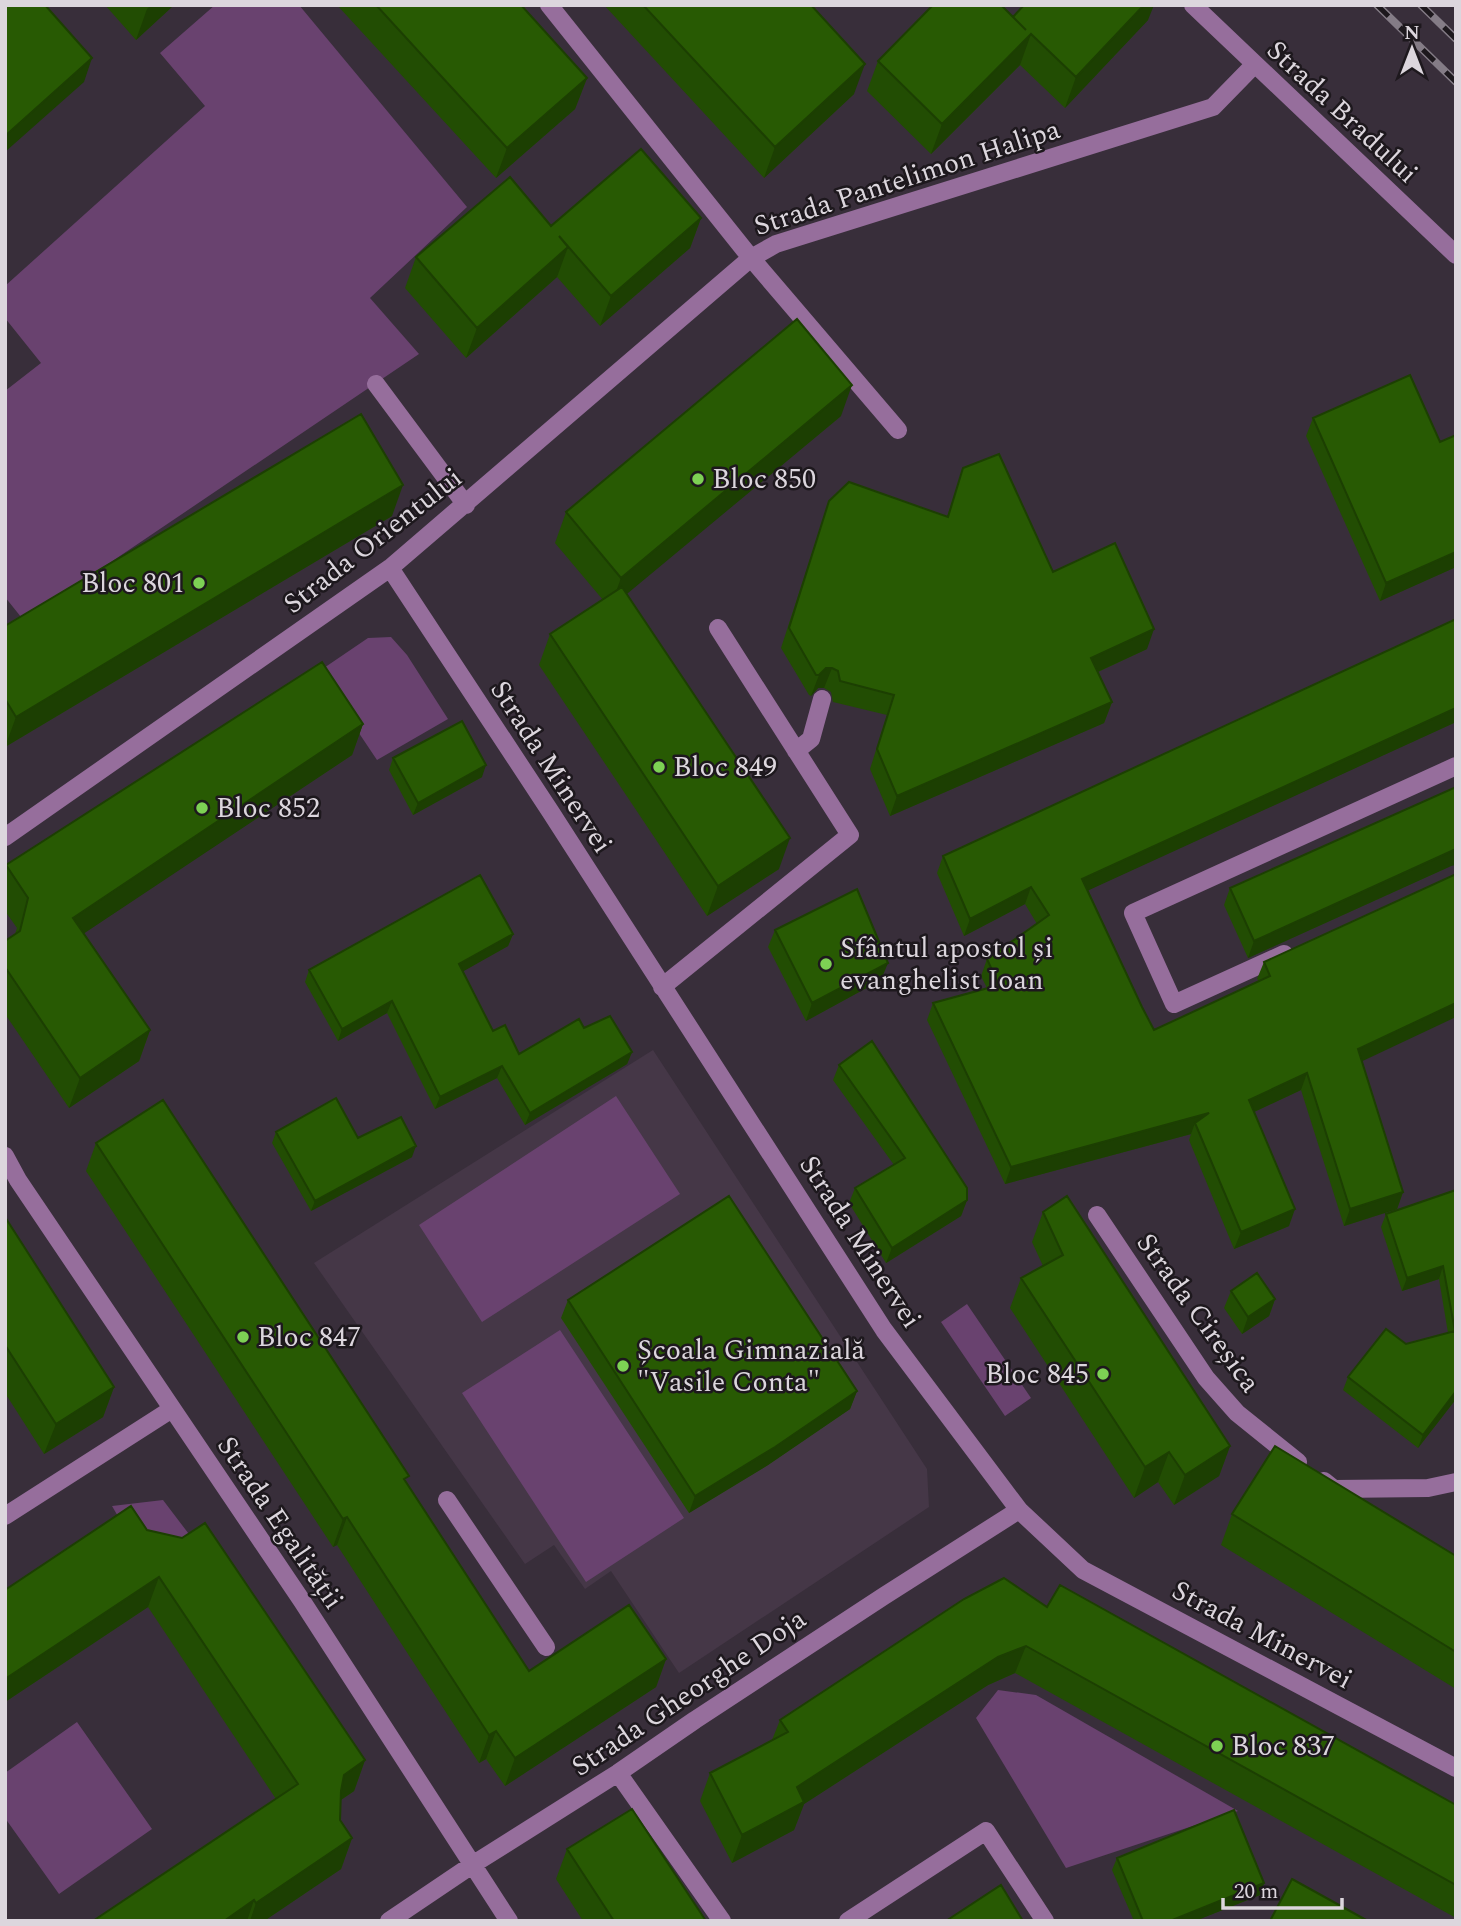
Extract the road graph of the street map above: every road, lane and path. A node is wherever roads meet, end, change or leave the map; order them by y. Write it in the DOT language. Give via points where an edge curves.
graph roads {
  1 [pos="548,5"];
  2 [pos="1193,5"];
  3 [pos="1254,65"];
  4 [pos="1456,255"];
  5 [pos="751,258"];
  6 [pos="376,384"];
  7 [pos="898,430"];
  8 [pos="466,505"];
  9 [pos="390,568"];
  10 [pos="718,628"];
  11 [pos="822,699"];
  12 [pos="796,751"];
  13 [pos="1456,766"];
  14 [pos="5,837"];
  15 [pos="1297,948"];
  16 [pos="662,987"];
  17 [pos="5,1156"];
  18 [pos="1097,1215"];
  19 [pos="172,1409"];
  20 [pos="1456,1482"];
  21 [pos="447,1500"];
  22 [pos="1019,1510"];
  23 [pos="5,1516"];
  24 [pos="546,1647"];
  25 [pos="1456,1768"];
  26 [pos="618,1773"];
  27 [pos="472,1865"];
  28 [pos="389,1921"];
  29 [pos="509,1921"];
  30 [pos="722,1921"];
  31 [pos="848,1921"];
  32 [pos="1045,1921"];
  1 -- 5 [label="street, Strada Pantelimon Halipa"];
  2 -- 3 [label="street, Strada Bradului"];
  3 -- 4 [label="street, Strada Bradului"];
  3 -- 5 [label="street, Strada Pantelimon Halipa" via="1213,107 776,244"];
  5 -- 7 [label="street"];
  5 -- 8 [label="street, Strada Orientului"];
  6 -- 8 [label="street"];
  8 -- 9 [label="street, Strada Orientului"];
  9 -- 14 [label="street, Strada Orientului"];
  9 -- 16 [label="street, Strada Minervei"];
  10 -- 12 [label="street"];
  11 -- 12 [label="street" via="811,739"];
  12 -- 16 [label="street" via="850,835"];
  13 -- 15 [label="street" via="1133,913 1174,1004"];
  16 -- 22 [label="street, Strada Minervei" via="884,1329"];
  17 -- 19 [label="street, Strada Egalității"];
  18 -- 20 [label="street, Strada Cireșica" via="1206,1378 1237,1413 1334,1489 1428,1488"];
  19 -- 23 [label="street"];
  19 -- 27 [label="street, Strada Egalității"];
  21 -- 24 [label="street"];
  22 -- 25 [label="street, Strada Minervei" via="1083,1570"];
  22 -- 26 [label="street, Strada Gheorghe Doja"];
  26 -- 27 [label="street, Strada Gheorghe Doja"];
  26 -- 30 [label="street"];
  27 -- 28 [label="street, Strada Gheorghe Doja"];
  27 -- 29 [label="street, Strada Egalității"];
  31 -- 32 [label="street" via="986,1830"];
}
